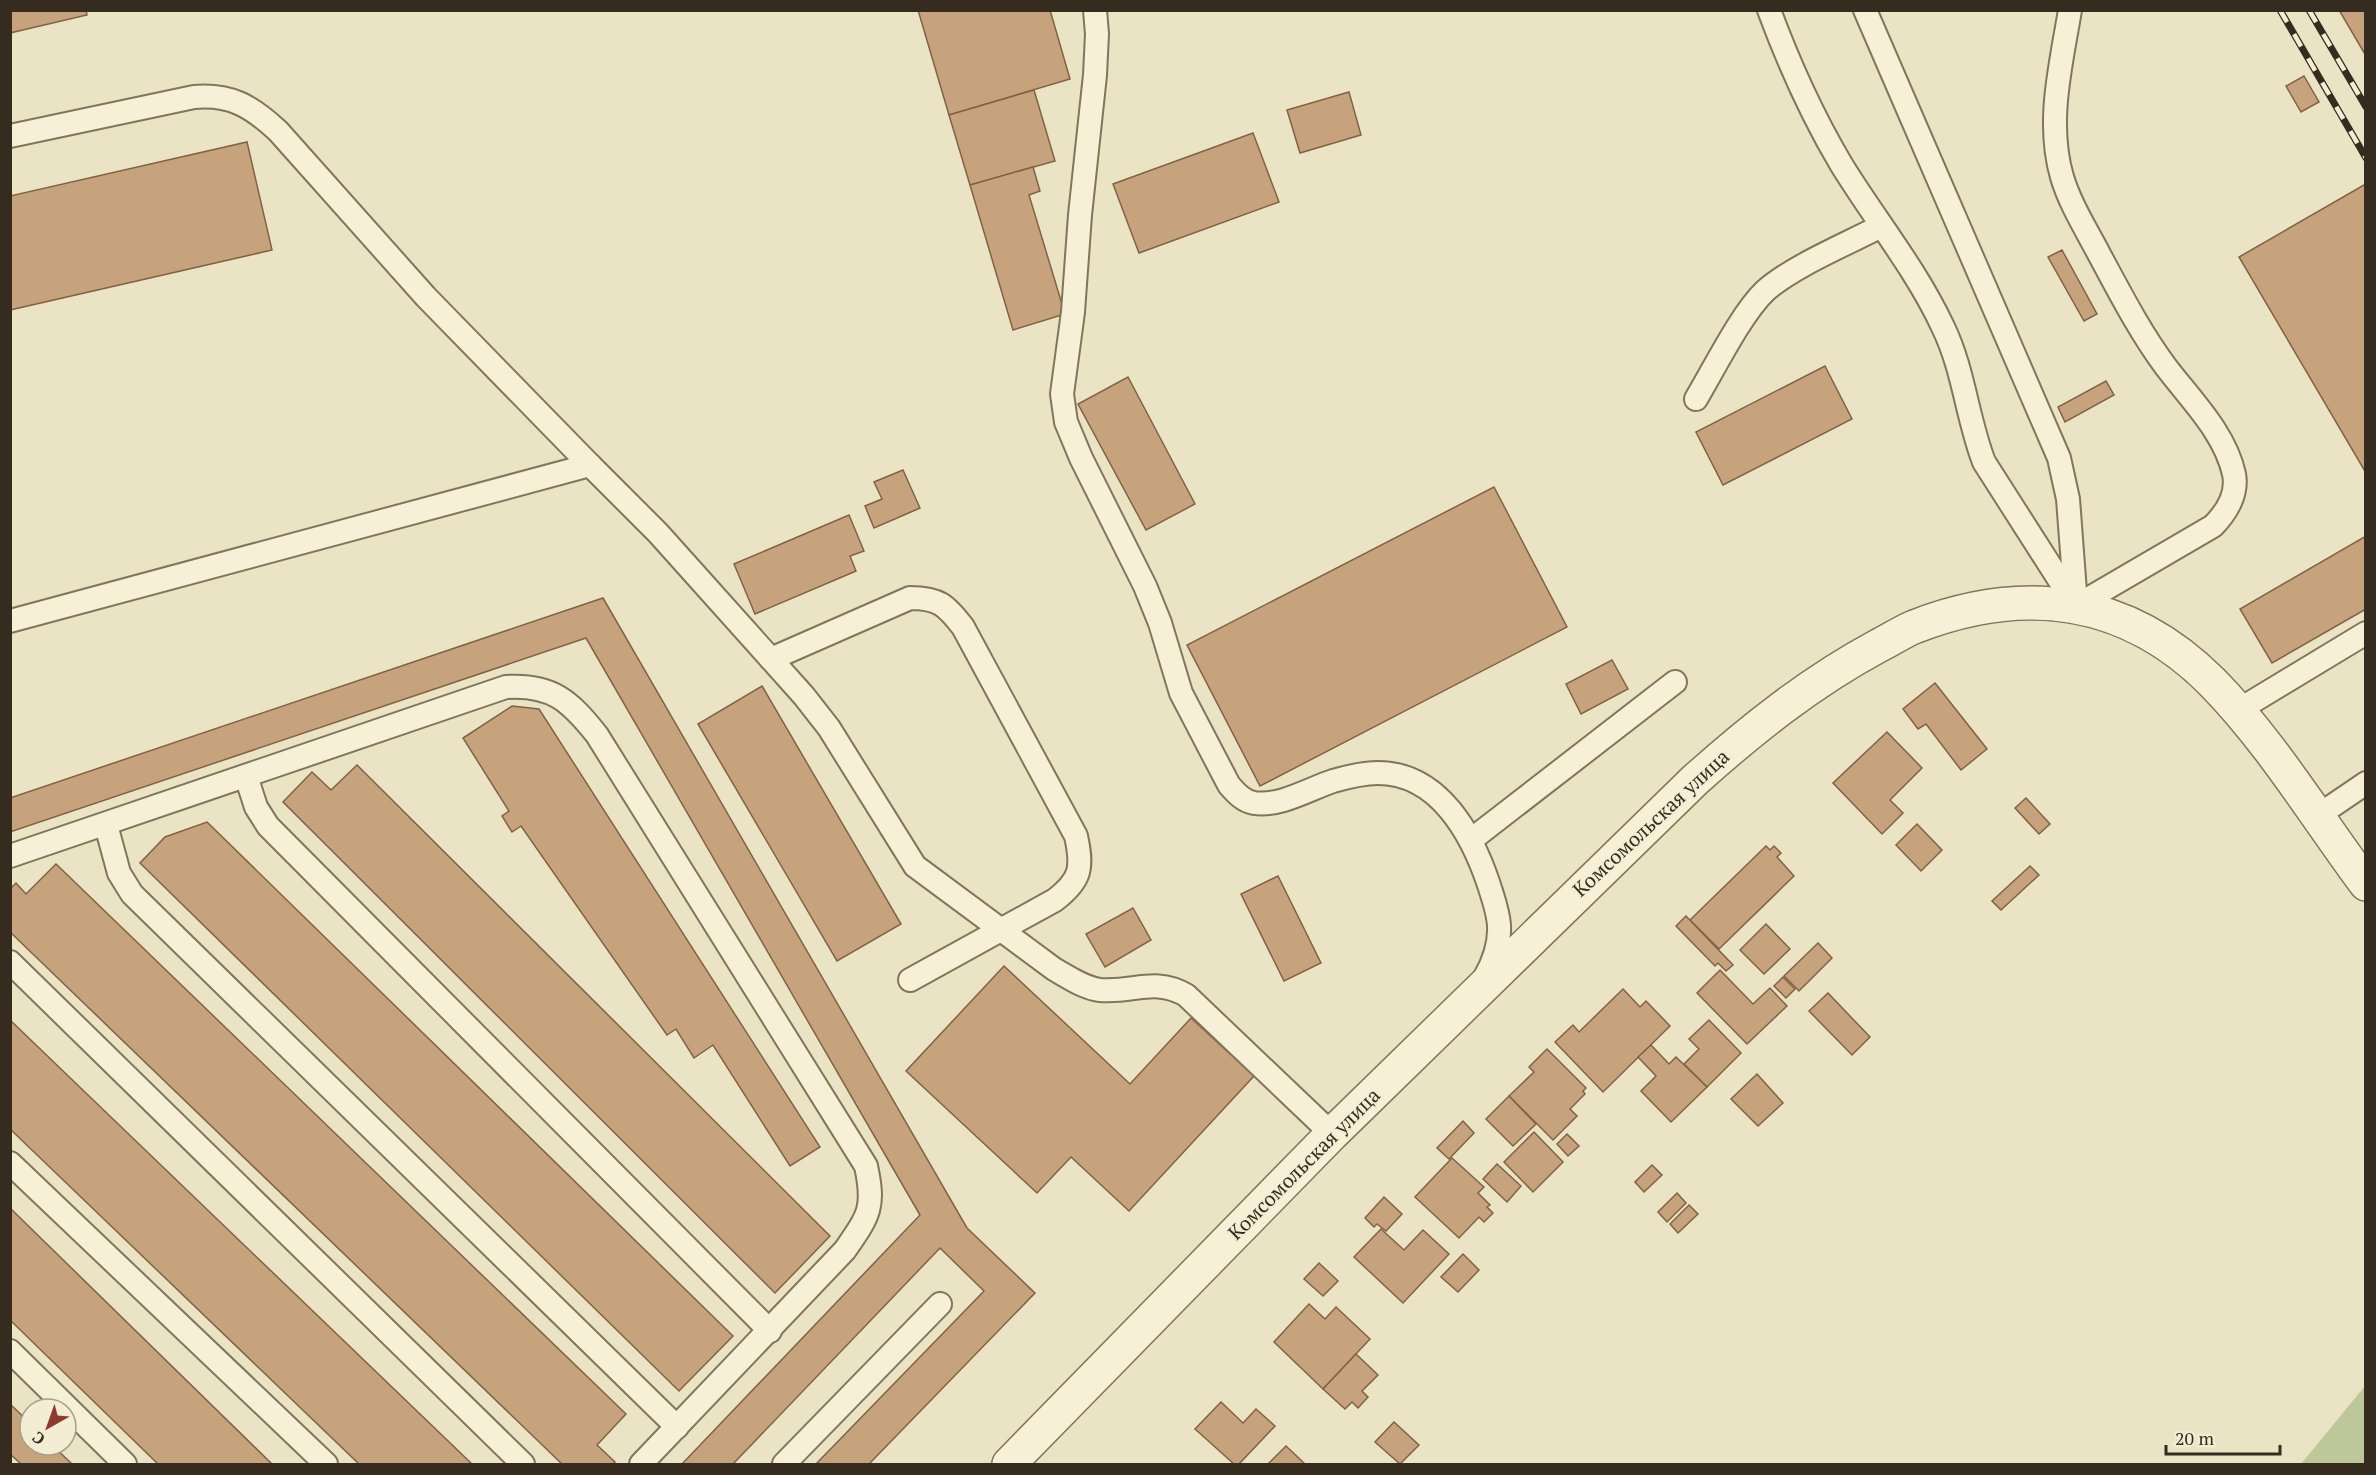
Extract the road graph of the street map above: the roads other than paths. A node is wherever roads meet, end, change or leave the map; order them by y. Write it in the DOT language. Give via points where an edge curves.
graph roads {
  1 [pos="1095,10"];
  2 [pos="1769,10"];
  3 [pos="1865,10"];
  4 [pos="2070,10"];
  5 [pos="10,136"];
  6 [pos="1881,226"];
  7 [pos="1696,399"];
  8 [pos="590,465"];
  9 [pos="2076,606"];
  10 [pos="10,621"];
  11 [pos="2366,633"];
  12 [pos="771,659"];
  13 [pos="1675,682"];
  14 [pos="2237,711"];
  15 [pos="246,776"];
  16 [pos="2366,783"];
  17 [pos="2316,817"];
  18 [pos="106,825"];
  19 [pos="1471,840"];
  20 [pos="10,856"];
  21 [pos="2366,884"];
  22 [pos="1001,930"];
  23 [pos="10,962"];
  24 [pos="909,980"];
  25 [pos="1478,989"];
  26 [pos="1332,1134"];
  27 [pos="10,1163"];
  28 [pos="940,1304"];
  29 [pos="771,1331"];
  30 [pos="10,1351"];
  31 [pos="677,1426"];
  32 [pos="125,1464"];
  33 [pos="326,1464"];
  34 [pos="523,1464"];
  35 [pos="641,1464"];
  36 [pos="784,1464"];
  37 [pos="1009,1464"];
  1 -- 19 [label="lane" via="1095,75 1062,394 1066,422 1145,586 1181,693 1229,785 1241,797 1254,803 1270,803 1359,775 1404,777 1442,801"];
  2 -- 6 [label="lane" via="1824,134"];
  3 -- 9 [label="lane" via="2059,458 2068,499"];
  4 -- 9 [label="lane" via="2056,96 2056,150 2062,177 2130,310 2212,428 2234,475 2233,494 2224,515 2213,526"];
  5 -- 8 [label="lane" via="215,95 260,114 426,297"];
  6 -- 7 [label="lane" via="1764,292 1749,310"];
  6 -- 9 [label="lane" via="1943,326 1961,372 1984,462"];
  8 -- 10 [label="lane"];
  8 -- 12 [label="lane" via="658,533"];
  9 -- 14 [label="street, Комсомольская улица" via="2129,622 2154,636 2212,682"];
  9 -- 25 [label="street, Комсомольская улица" via="2030,603 1976,608 1914,628 1799,694 1695,780"];
  11 -- 14 [label="lane"];
  12 -- 22 [label="lane" via="829,728 915,866"];
  12 -- 22 [label="lane" via="910,598 930,598 950,610 963,627 1076,836 1081,857 1077,878 1068,889"];
  13 -- 19 [label="lane"];
  14 -- 17 [label="street, Комсомольская улица"];
  15 -- 18 [label="lane"];
  15 -- 29 [label="lane" via="256,807 268,826"];
  15 -- 29 [label="lane" via="506,687 546,689 580,714 597,735 866,1166 871,1204 862,1226"];
  16 -- 17 [label="lane"];
  17 -- 21 [label="street, Комсомольская улица"];
  18 -- 20 [label="lane"];
  18 -- 31 [label="lane" via="119,873 132,894"];
  19 -- 25 [label="lane" via="1494,900 1499,925 1492,965"];
  22 -- 24 [label="lane"];
  22 -- 26 [label="lane" via="1054,969 1097,990 1158,985 1186,995"];
  23 -- 34 [label="lane"];
  25 -- 26 [label="street, Комсомольская улица"];
  26 -- 37 [label="street, Комсомольская улица"];
  27 -- 33 [label="lane"];
  28 -- 36 [label="lane"];
  29 -- 31 [label="lane"];
  30 -- 32 [label="lane"];
  31 -- 35 [label="lane"];
}
